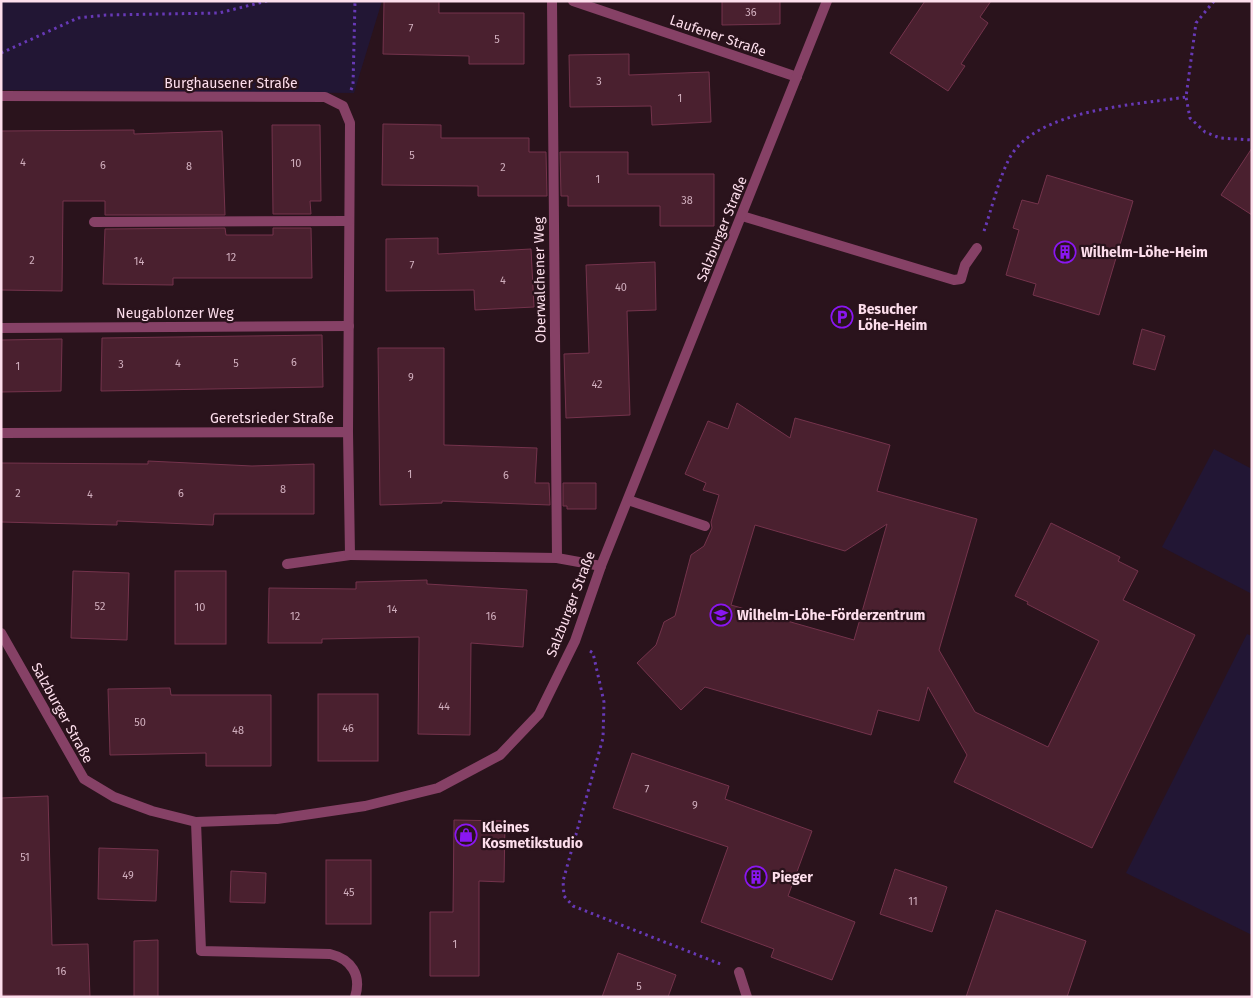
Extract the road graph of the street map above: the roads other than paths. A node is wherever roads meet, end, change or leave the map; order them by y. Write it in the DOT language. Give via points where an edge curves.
graph roads {
  1 [pos="552,1"];
  2 [pos="573,1"];
  3 [pos="827,1"];
  4 [pos="797,77"];
  5 [pos="1,96"];
  6 [pos="742,216"];
  7 [pos="349,221"];
  8 [pos="94,222"];
  9 [pos="978,248"];
  10 [pos="349,326"];
  11 [pos="1,328"];
  12 [pos="348,432"];
  13 [pos="1,433"];
  14 [pos="628,500"];
  15 [pos="705,526"];
  16 [pos="350,555"];
  17 [pos="557,558"];
  18 [pos="287,564"];
  19 [pos="601,566"];
  20 [pos="3,639"];
  21 [pos="196,822"];
  22 [pos="739,972"];
  23 [pos="355,997"];
  24 [pos="747,997"];
  1 -- 17 [label="street, Oberwalchener Weg"];
  2 -- 4 [label="street, Laufener Straße"];
  3 -- 4 [label="street, Salzburger Straße"];
  4 -- 6 [label="street, Salzburger Straße"];
  5 -- 7 [label="street, Burghausener Straße" via="325,97 343,106 350,123"];
  6 -- 9 [label="street" via="954,280 961,279 965,266"];
  6 -- 14 [label="street, Salzburger Straße"];
  7 -- 8 [label="street"];
  7 -- 10 [label="street"];
  10 -- 11 [label="street, Neugablonzer Weg"];
  10 -- 12 [label="street"];
  12 -- 13 [label="street, Geretsrieder Straße"];
  12 -- 16 [label="street, Geretsrieder Straße"];
  14 -- 15 [label="street"];
  14 -- 19 [label="street, Salzburger Straße"];
  16 -- 17 [label="street"];
  16 -- 18 [label="street"];
  17 -- 19 [label="street"];
  19 -- 21 [label="street, Salzburger Straße" via="574,641 539,714 500,755 438,788 365,806 278,819"];
  20 -- 21 [label="street, Salzburger Straße" via="84,778 129,803"];
  21 -- 23 [label="street" via="201,951 342,956 358,981"];
  22 -- 24 [label="street"];
}
